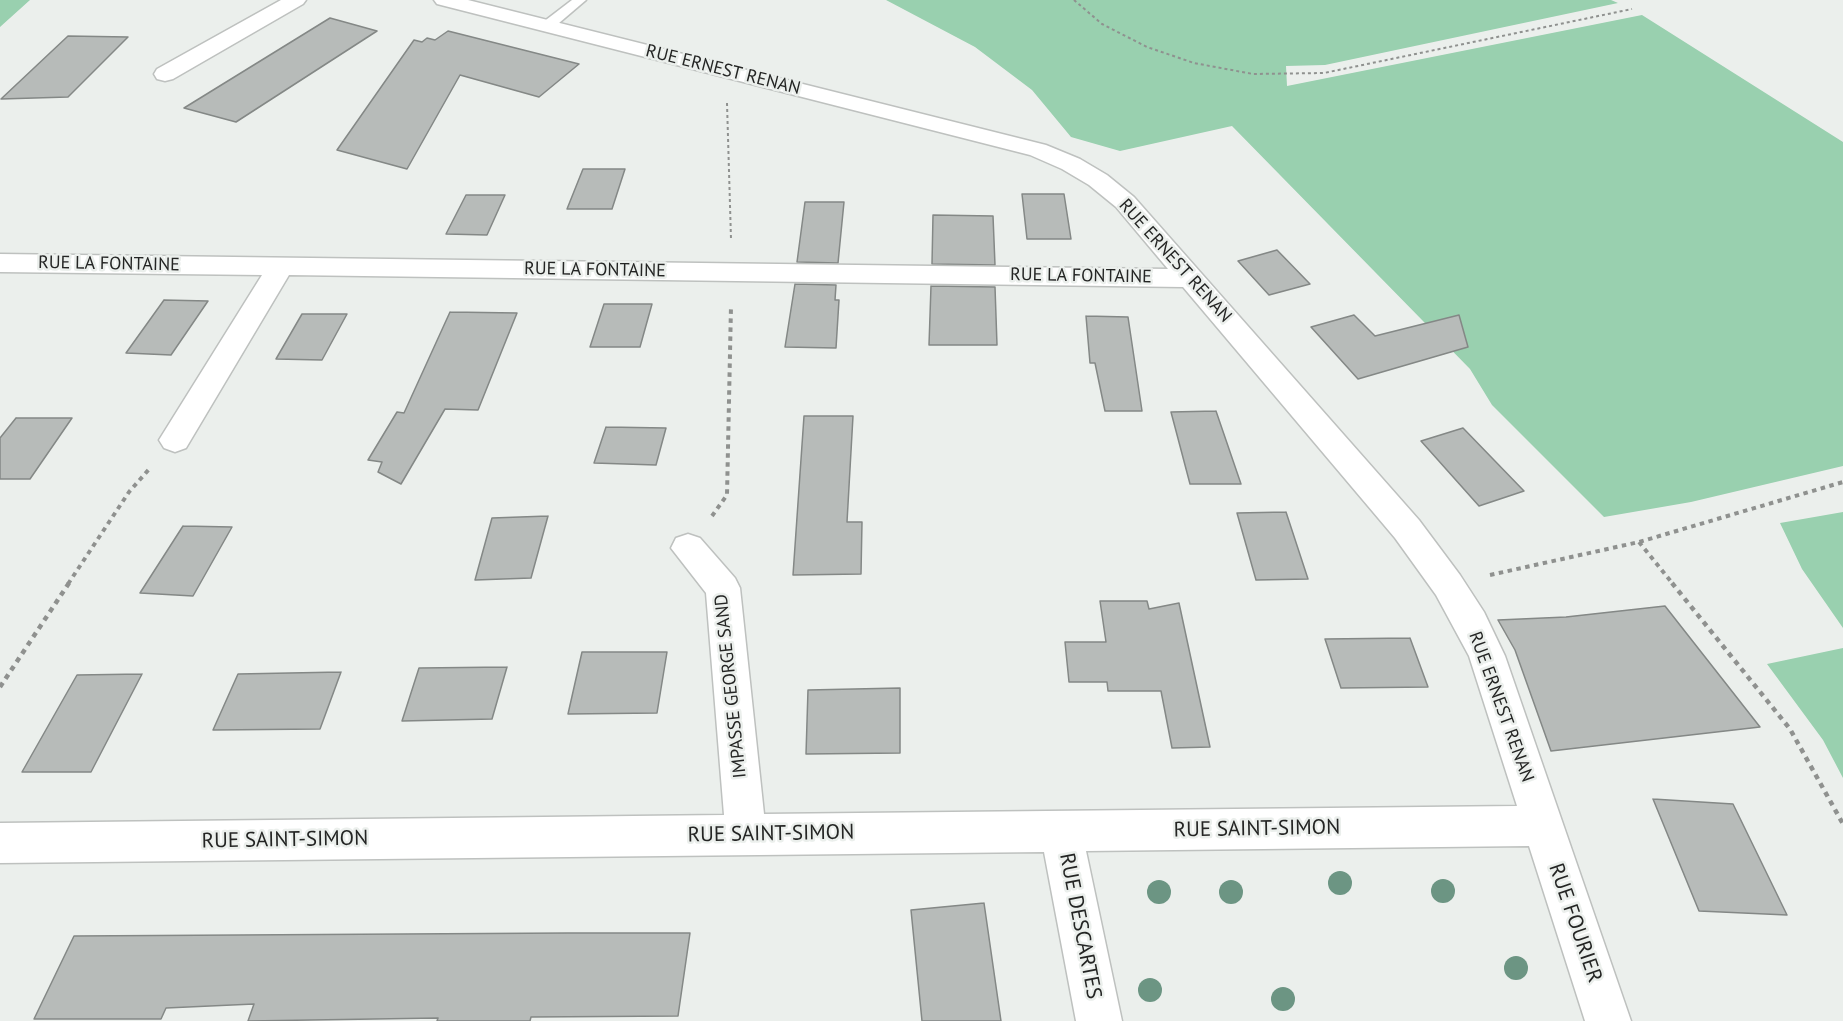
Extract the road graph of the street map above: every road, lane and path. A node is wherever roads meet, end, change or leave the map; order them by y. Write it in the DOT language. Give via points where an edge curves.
graph roads {
  1 [pos="296,0"];
  2 [pos="444,0"];
  3 [pos="580,0"];
  4 [pos="1074,0"];
  5 [pos="1632,9"];
  6 [pos="547,26"];
  7 [pos="728,70"];
  8 [pos="165,75"];
  9 [pos="0,263"];
  10 [pos="281,266"];
  11 [pos="732,272"];
  12 [pos="1191,278"];
  13 [pos="175,440"];
  14 [pos="1843,482"];
  15 [pos="1639,542"];
  16 [pos="688,548"];
  17 [pos="1448,585"];
  18 [pos="0,687"];
  19 [pos="1843,824"];
  20 [pos="1543,826"];
  21 [pos="1061,831"];
  22 [pos="746,835"];
  23 [pos="0,843"];
  24 [pos="1099,1021"];
  25 [pos="1608,1021"];
  1 -- 8 [label="street"];
  2 -- 6 [label="street, RUE ERNEST RENAN"];
  3 -- 6 [label="lane"];
  4 -- 5 [label="path" via="1102,24 1147,47 1194,63 1253,74 1324,73"];
  6 -- 7 [label="street, RUE ERNEST RENAN"];
  7 -- 11 [label="path"];
  7 -- 12 [label="street, RUE ERNEST RENAN" via="983,134 1071,164 1125,202"];
  9 -- 10 [label="street, RUE LA FONTAINE"];
  10 -- 11 [label="street, RUE LA FONTAINE"];
  10 -- 13 [label="street"];
  11 -- 12 [label="street, RUE LA FONTAINE"];
  11 -- 16 [label="path" via="727,495"];
  12 -- 17 [label="street, RUE ERNEST RENAN" via="1407,529"];
  13 -- 18 [label="path" via="129,492"];
  14 -- 15 [label="path"];
  15 -- 17 [label="path"];
  15 -- 19 [label="path" via="1790,729"];
  16 -- 22 [label="street, IMPASSE GEORGE SAND" via="723,588"];
  17 -- 20 [label="street, RUE ERNEST RENAN" via="1487,656"];
  20 -- 21 [label="street, RUE SAINT-SIMON"];
  20 -- 25 [label="street, RUE FOURIER"];
  21 -- 22 [label="street, RUE SAINT-SIMON"];
  21 -- 24 [label="street, RUE DESCARTES"];
  22 -- 23 [label="street, RUE SAINT-SIMON"];
}
